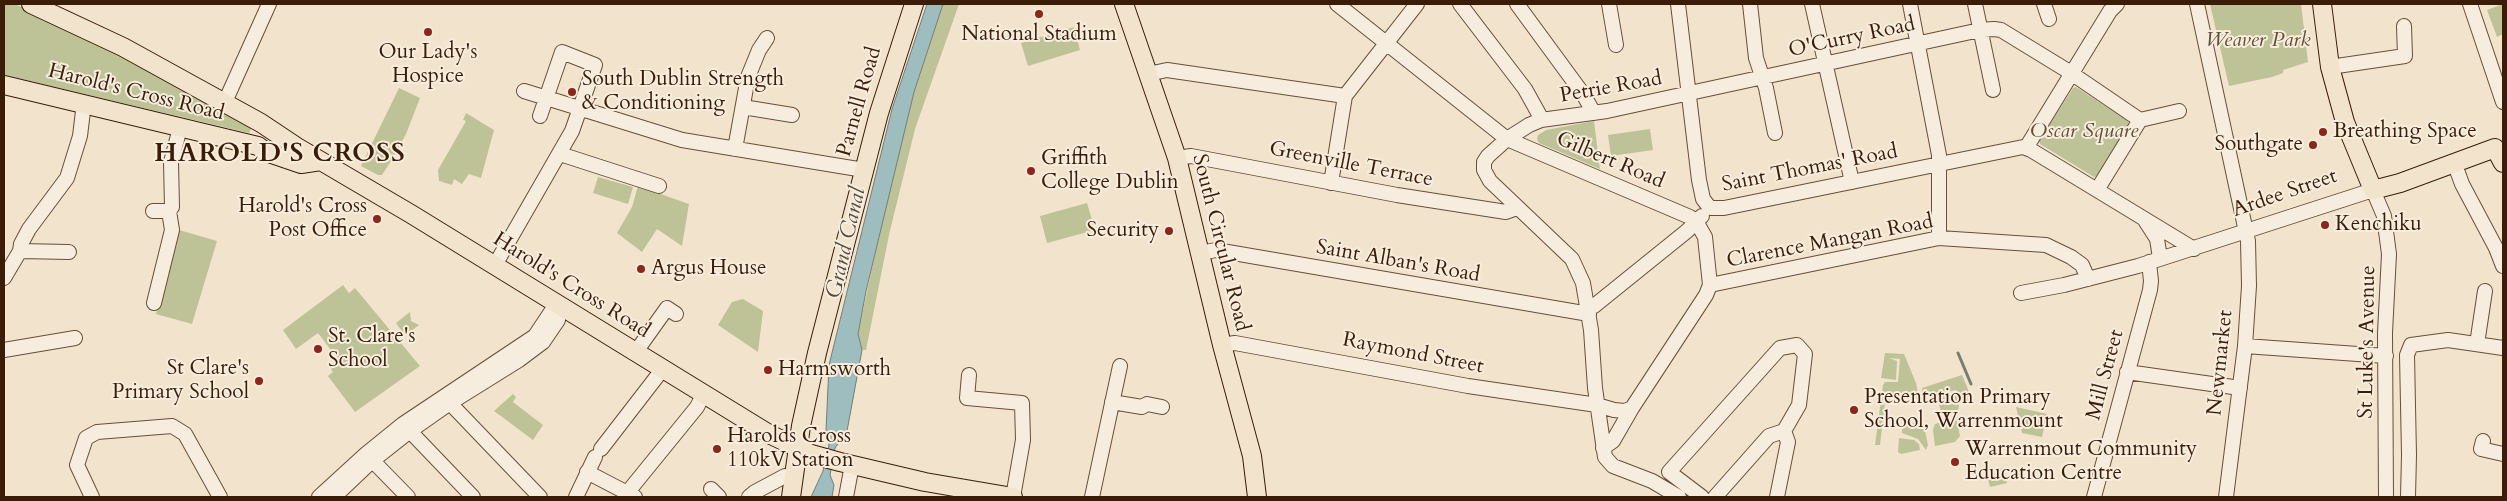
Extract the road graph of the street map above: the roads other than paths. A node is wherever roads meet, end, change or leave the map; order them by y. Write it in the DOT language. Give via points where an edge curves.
graph roads {
  1 [pos="31,4"];
  2 [pos="269,4"];
  3 [pos="914,4"];
  4 [pos="1124,4"];
  5 [pos="1337,4"];
  6 [pos="1417,4"];
  7 [pos="1517,4"];
  8 [pos="1609,4"];
  9 [pos="1678,4"];
  10 [pos="1750,4"];
  11 [pos="1812,4"];
  12 [pos="1910,4"];
  13 [pos="1975,4"];
  14 [pos="2044,4"];
  15 [pos="2116,4"];
  16 [pos="2197,4"];
  17 [pos="2322,4"];
  18 [pos="1464,5"];
  19 [pos="2473,5"];
  20 [pos="2049,19"];
  21 [pos="2404,26"];
  22 [pos="1980,30"];
  23 [pos="767,38"];
  24 [pos="1387,43"];
  25 [pos="1918,44"];
  26 [pos="1616,45"];
  27 [pos="1826,65"];
  28 [pos="2497,65"];
  29 [pos="2330,67"];
  30 [pos="1148,74"];
  31 [pos="2072,74"];
  32 [pos="1761,78"];
  33 [pos="4,85"];
  34 [pos="1992,90"];
  35 [pos="524,91"];
  36 [pos="1689,94"];
  37 [pos="1345,96"];
  38 [pos="546,98"];
  39 [pos="224,102"];
  40 [pos="2503,102"];
  41 [pos="84,103"];
  42 [pos="743,107"];
  43 [pos="580,108"];
  44 [pos="2180,111"];
  45 [pos="1594,113"];
  46 [pos="792,115"];
  47 [pos="540,116"];
  48 [pos="1541,120"];
  49 [pos="2140,120"];
  50 [pos="180,128"];
  51 [pos="1775,133"];
  52 [pos="285,139"];
  53 [pos="1507,139"];
  54 [pos="258,146"];
  55 [pos="2026,148"];
  56 [pos="735,149"];
  57 [pos="2500,151"];
  58 [pos="560,154"];
  59 [pos="1177,158"];
  60 [pos="321,161"];
  61 [pos="2454,162"];
  62 [pos="1939,163"];
  63 [pos="864,170"];
  64 [pos="1852,182"];
  65 [pos="1332,183"];
  66 [pos="659,186"];
  67 [pos="2097,190"];
  68 [pos="2373,190"];
  69 [pos="1708,206"];
  70 [pos="1518,208"];
  71 [pos="169,210"];
  72 [pos="153,211"];
  73 [pos="2138,215"];
  74 [pos="1697,223"];
  75 [pos="2248,232"];
  76 [pos="1939,238"];
  77 [pos="2194,249"];
  78 [pos="20,251"];
  79 [pos="69,252"];
  80 [pos="1200,253"];
  81 [pos="2154,260"];
  82 [pos="495,265"];
  83 [pos="2503,266"];
  84 [pos="4,278"];
  85 [pos="2088,279"];
  86 [pos="1710,285"];
  87 [pos="2485,291"];
  88 [pos="2021,293"];
  89 [pos="154,303"];
  90 [pos="562,306"];
  91 [pos="672,311"];
  92 [pos="1589,311"];
  93 [pos="75,338"];
  94 [pos="2477,344"];
  95 [pos="1222,345"];
  96 [pos="2245,346"];
  97 [pos="2503,348"];
  98 [pos="4,350"];
  99 [pos="638,355"];
  100 [pos="2386,356"];
  101 [pos="1120,366"];
  102 [pos="662,370"];
  103 [pos="2127,372"];
  104 [pos="969,375"];
  105 [pos="2240,388"];
  106 [pos="703,395"];
  107 [pos="447,399"];
  108 [pos="1112,402"];
  109 [pos="1597,405"];
  110 [pos="1162,407"];
  111 [pos="1632,408"];
  112 [pos="407,428"];
  113 [pos="1784,431"];
  114 [pos="2482,441"];
  115 [pos="797,448"];
  116 [pos="1603,448"];
  117 [pos="2503,454"];
  118 [pos="369,457"];
  119 [pos="846,464"];
  120 [pos="587,472"];
  121 [pos="794,480"];
  122 [pos="338,492"];
  123 [pos="631,495"];
  124 [pos="92,497"];
  125 [pos="220,497"];
  126 [pos="319,497"];
  127 [pos="408,497"];
  128 [pos="473,497"];
  129 [pos="540,497"];
  130 [pos="576,497"];
  131 [pos="749,497"];
  132 [pos="791,497"];
  133 [pos="846,497"];
  134 [pos="1013,497"];
  135 [pos="1092,497"];
  136 [pos="1257,497"];
  137 [pos="1679,497"];
  138 [pos="1702,497"];
  139 [pos="1715,497"];
  140 [pos="1777,497"];
  141 [pos="2094,497"];
  142 [pos="2226,497"];
  143 [pos="2386,497"];
  144 [pos="2408,497"];
  1 -- 39 [label="main road, Harold's Cross Road" via="124,47"];
  2 -- 39 [label="street"];
  3 -- 63 [label="main road, Parnell Road"];
  4 -- 30 [label="main road, South Circular Road"];
  5 -- 24 [label="street, Gilbert Road"];
  6 -- 24 [label="street"];
  7 -- 45 [label="street"];
  8 -- 26 [label="street"];
  9 -- 36 [label="street"];
  10 -- 32 [label="street"];
  11 -- 27 [label="street"];
  12 -- 25 [label="street"];
  13 -- 22 [label="street"];
  14 -- 20 [label="street"];
  15 -- 31 [label="street"];
  16 -- 75 [label="street, Newmarket"];
  17 -- 29 [label="main road"];
  18 -- 48 [label="street" via="1525,89"];
  19 -- 28 [label="street"];
  21 -- 29 [label="street" via="2405,56"];
  22 -- 25 [label="street, O'Curry Road"];
  22 -- 31 [label="street, O'Curry Road" via="2001,30"];
  22 -- 34 [label="street"];
  23 -- 42 [label="street" via="748,77"];
  24 -- 37 [label="street"];
  24 -- 53 [label="street, Gilbert Road"];
  25 -- 27 [label="street, O'Curry Road"];
  25 -- 62 [label="street"];
  27 -- 32 [label="street, O'Curry Road"];
  27 -- 64 [label="street"];
  28 -- 40 [label="street"];
  29 -- 68 [label="main road" via="2346,122"];
  30 -- 37 [label="street" via="1167,70"];
  30 -- 59 [label="main road, South Circular Road"];
  31 -- 49 [label="street"];
  31 -- 55 [label="street"];
  32 -- 36 [label="street, O'Curry Road"];
  32 -- 51 [label="street"];
  33 -- 41 [label="main road, Harold's Cross Road"];
  35 -- 38 [label="street"];
  36 -- 45 [label="street, Petrie Road"];
  36 -- 69 [label="street, Saint Thomas' Road" via="1700,190"];
  37 -- 65 [label="street"];
  38 -- 43 [label="street"];
  38 -- 43 [label="street" via="562,52 596,65"];
  38 -- 47 [label="street"];
  39 -- 52 [label="main road, Harold's Cross Road"];
  41 -- 50 [label="main road, Harold's Cross Road"];
  41 -- 78 [label="street" via="80,136 67,178 29,229"];
  42 -- 46 [label="street"];
  42 -- 56 [label="street"];
  43 -- 56 [label="street" via="674,138"];
  43 -- 58 [label="street"];
  44 -- 49 [label="street"];
  45 -- 48 [label="street, Petrie Road"];
  48 -- 53 [label="street, Petrie Road"];
  49 -- 67 [label="street"];
  50 -- 54 [label="main road, Harold's Cross Road"];
  50 -- 71 [label="street" via="171,162 172,207"];
  52 -- 54 [label="main road, Harold's Cross Road"];
  52 -- 60 [label="main road, Harold's Cross Road"];
  53 -- 70 [label="street, Petrie Road" via="1488,156 1484,170 1490,181"];
  53 -- 74 [label="street, Gilbert Road" via="1672,209"];
  54 -- 60 [label="main road, Harold's Cross Road" via="301,164"];
  55 -- 62 [label="street, Saint Thomas' Road"];
  55 -- 67 [label="street"];
  56 -- 63 [label="street"];
  57 -- 61 [label="main road, Ardee Street"];
  58 -- 66 [label="street"];
  58 -- 82 [label="street"];
  59 -- 65 [label="street, Greenville Terrace" via="1191,156"];
  59 -- 80 [label="main road, South Circular Road"];
  60 -- 82 [label="main road, Harold's Cross Road"];
  61 -- 68 [label="main road, Ardee Street"];
  61 -- 83 [label="street"];
  62 -- 64 [label="street, Saint Thomas' Road"];
  62 -- 76 [label="street"];
  63 -- 115 [label="main road, Parnell Road" via="817,353"];
  64 -- 69 [label="street, Saint Thomas' Road" via="1724,208"];
  65 -- 70 [label="street, Greenville Terrace" via="1506,212"];
  67 -- 73 [label="street"];
  68 -- 75 [label="street, Ardee Street"];
  68 -- 100 [label="street, St Luke's Avenue" via="2384,216 2389,254"];
  69 -- 74 [label="street"];
  70 -- 92 [label="street" via="1572,259 1583,283"];
  71 -- 72 [label="street"];
  71 -- 89 [label="street" via="172,230"];
  73 -- 77 [label="street"];
  73 -- 81 [label="street" via="2152,229 2157,240"];
  74 -- 86 [label="street" via="1705,237"];
  74 -- 92 [label="street"];
  75 -- 77 [label="street, Ardee Street"];
  75 -- 96 [label="street, Newmarket"];
  76 -- 85 [label="street, Clarence Mangan Road" via="2046,244 2082,265"];
  76 -- 86 [label="street, Clarence Mangan Road"];
  77 -- 81 [label="street, Ardee Street"];
  78 -- 79 [label="street"];
  78 -- 84 [label="street"];
  80 -- 92 [label="street, Saint Alban's Road" via="1216,250"];
  80 -- 95 [label="main road, South Circular Road"];
  81 -- 85 [label="street, Ardee Street"];
  81 -- 103 [label="street, Mill Street" via="2150,290"];
  82 -- 90 [label="main road, Harold's Cross Road"];
  85 -- 88 [label="street, Ardee Street"];
  86 -- 111 [label="street, Clarence Mangan Road"];
  87 -- 94 [label="street"];
  90 -- 99 [label="main road, Harold's Cross Road"];
  90 -- 107 [label="street" via="535,336"];
  91 -- 99 [label="street"];
  92 -- 109 [label="street"];
  93 -- 98 [label="street"];
  94 -- 97 [label="street"];
  94 -- 144 [label="street" via="2448,340 2411,345 2407,355"];
  95 -- 109 [label="street, Raymond Street" via="1236,343 1468,386"];
  95 -- 136 [label="main road, South Circular Road" via="1252,456"];
  96 -- 100 [label="street"];
  96 -- 105 [label="street, Newmarket"];
  99 -- 102 [label="main road, Harold's Cross Road"];
  100 -- 143 [label="street, St Luke's Avenue"];
  101 -- 108 [label="street"];
  102 -- 106 [label="main road, Harold's Cross Road"];
  102 -- 120 [label="street"];
  103 -- 105 [label="street"];
  103 -- 141 [label="street, Mill Street"];
  104 -- 134 [label="street" via="967,398 1022,403 1023,440"];
  105 -- 142 [label="street, Newmarket"];
  106 -- 115 [label="main road, Harold's Cross Road"];
  106 -- 123 [label="street"];
  107 -- 112 [label="street"];
  107 -- 129 [label="street"];
  108 -- 110 [label="street"];
  108 -- 135 [label="street"];
  109 -- 111 [label="street" via="1625,411"];
  109 -- 116 [label="street"];
  111 -- 116 [label="street, Clarence Mangan Road" via="1613,441"];
  112 -- 118 [label="street"];
  112 -- 128 [label="street"];
  113 -- 138 [label="street" via="1799,405 1805,354 1797,345 1780,348 1669,472"];
  113 -- 139 [label="street" via="1769,436"];
  113 -- 140 [label="street" via="1788,442"];
  114 -- 117 [label="street" via="2481,449"];
  115 -- 119 [label="main road, Harold's Cross Road"];
  115 -- 121 [label="main road, Parnell Road"];
  116 -- 137 [label="street" via="1612,466 1652,481"];
  118 -- 122 [label="street"];
  118 -- 127 [label="street"];
  119 -- 133 [label="street"];
  119 -- 134 [label="main road, Harold's Cross Road"];
  120 -- 123 [label="street"];
  120 -- 130 [label="street"];
  121 -- 131 [label="street" via="785,476"];
  121 -- 132 [label="main road, Parnell Road"];
  122 -- 126 [label="street"];
  124 -- 125 [label="street" via="77,465 86,438 97,432 172,426 185,434"];
}
